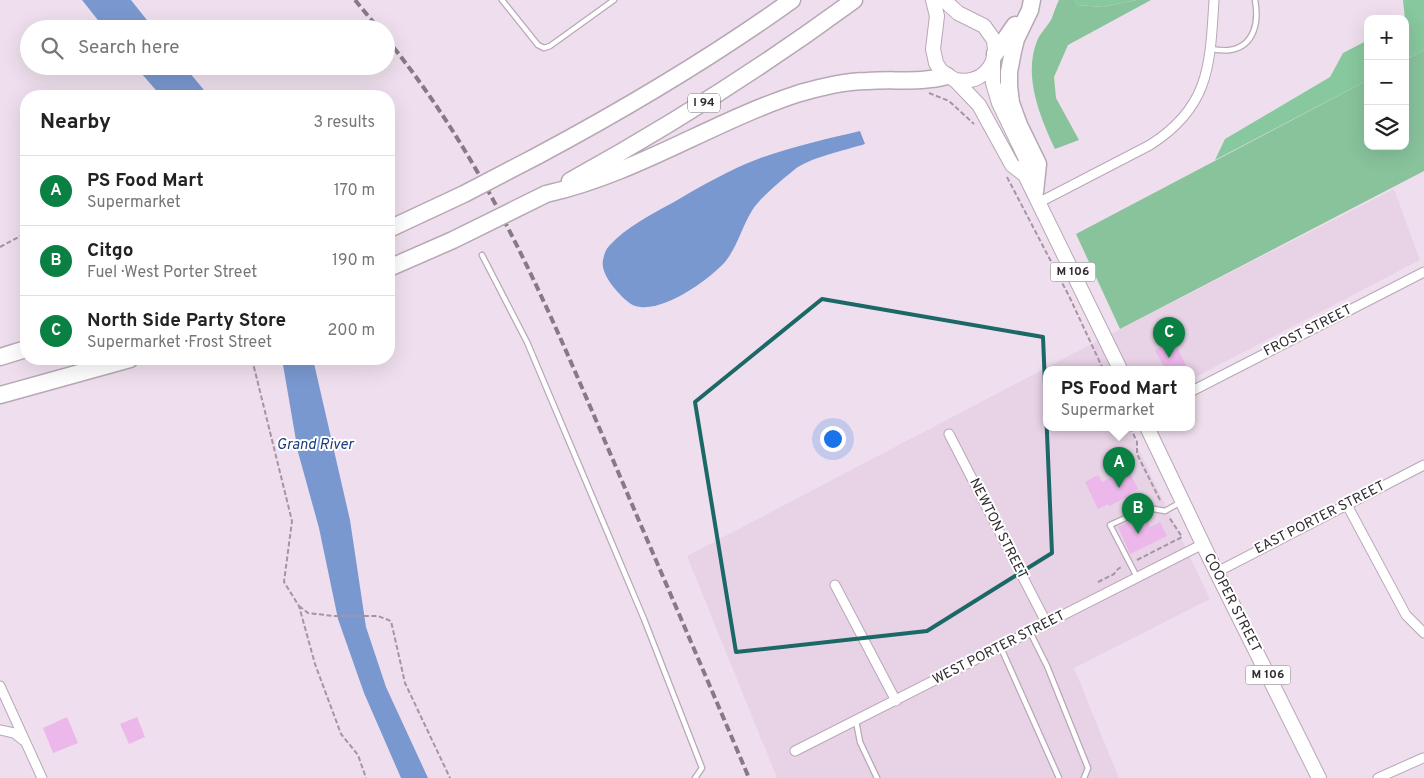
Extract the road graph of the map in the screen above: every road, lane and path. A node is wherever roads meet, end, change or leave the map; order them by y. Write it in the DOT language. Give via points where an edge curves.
graph roads {
  1 [pos="502,0"];
  2 [pos="614,0"];
  3 [pos="792,0"];
  4 [pos="854,0"];
  5 [pos="933,0"];
  6 [pos="944,0"];
  7 [pos="1032,0"];
  8 [pos="1214,0"];
  9 [pos="1255,0"];
  10 [pos="970,19"];
  11 [pos="936,36"];
  12 [pos="1210,49"];
  13 [pos="994,57"];
  14 [pos="951,78"];
  15 [pos="925,80"];
  16 [pos="976,126"];
  17 [pos="1005,173"];
  18 [pos="1026,175"];
  19 [pos="546,194"];
  20 [pos="1037,197"];
  21 [pos="395,225"];
  22 [pos="20,236"];
  23 [pos="0,247"];
  24 [pos="482,255"];
  25 [pos="395,265"];
  26 [pos="1424,272"];
  27 [pos="20,351"];
  28 [pos="0,357"];
  29 [pos="108,365"];
  30 [pos="253,365"];
  31 [pos="1102,366"];
  32 [pos="1119,366"];
  33 [pos="1195,389"];
  34 [pos="0,395"];
  35 [pos="1149,431"];
  36 [pos="949,434"];
  37 [pos="1424,465"];
  38 [pos="1182,502"];
  39 [pos="1347,505"];
  40 [pos="1203,544"];
  41 [pos="1217,572"];
  42 [pos="1137,578"];
  43 [pos="835,585"];
  44 [pos="299,606"];
  45 [pos="1046,624"];
  46 [pos="1030,632"];
  47 [pos="1424,633"];
  48 [pos="1000,648"];
  49 [pos="0,686"];
  50 [pos="896,701"];
  51 [pos="856,721"];
  52 [pos="0,730"];
  53 [pos="24,741"];
  54 [pos="795,751"];
  55 [pos="1423,758"];
  56 [pos="42,778"];
  57 [pos="366,778"];
  58 [pos="450,778"];
  59 [pos="694,778"];
  60 [pos="876,778"];
  61 [pos="1059,778"];
  62 [pos="1084,778"];
  63 [pos="1319,778"];
  64 [pos="1378,778"];
  1 -- 2 [label="lane" via="538,45 544,48"];
  3 -- 21 [label="highway, I 94, bridge" via="677,76 586,130 464,194"];
  4 -- 19 [label="highway, I 94" via="710,99"];
  5 -- 11 [label="main road, M 106" via="937,16"];
  6 -- 10 [label="main road, M 106"];
  7 -- 13 [label="highway"];
  7 -- 20 [label="highway" via="1013,50 1009,86 1019,125 1038,164"];
  8 -- 12 [label="street"];
  9 -- 12 [label="lane" via="1257,14 1253,34 1247,43 1231,50"];
  10 -- 11 [label="main road" via="950,22"];
  10 -- 13 [label="main road, M 106" via="990,32 995,44"];
  11 -- 14 [label="main road, M 106" via="934,59 938,68"];
  12 -- 20 [label="street" via="1198,96 1174,128 1133,155"];
  13 -- 14 [label="main road" via="989,69 977,78 968,81"];
  13 -- 18 [label="main road, M 106" via="993,83 1026,159"];
  14 -- 15 [label="highway"];
  14 -- 18 [label="main road, M 106" via="979,105 1012,165"];
  15 -- 16 [label="path" via="928,92 949,101"];
  15 -- 19 [label="highway" via="866,80 802,93 751,112 612,174"];
  17 -- 31 [label="path"];
  18 -- 20 [label="main road, M 106"];
  19 -- 25 [label="highway, I 94, bridge"];
  20 -- 32 [label="main road, M 106"];
  22 -- 23 [label="path"];
  24 -- 59 [label="lane" via="526,342 644,619 702,768"];
  26 -- 33 [label="street, FROST STREET"];
  27 -- 28 [label="highway"];
  29 -- 34 [label="highway"];
  30 -- 44 [label="path" via="292,521 284,582"];
  35 -- 38 [label="main road, COOPER STREET / M 106"];
  36 -- 45 [label="street, NEWTON STREET"];
  37 -- 39 [label="street, EAST PORTER STREET"];
  38 -- 40 [label="main road, COOPER STREET / M 106"];
  38 -- 42 [label="lane" via="1165,510 1148,508 1110,525"];
  39 -- 41 [label="street, EAST PORTER STREET"];
  39 -- 47 [label="street" via="1406,615"];
  40 -- 41 [label="main road, COOPER STREET / M 106"];
  40 -- 42 [label="street, WEST PORTER STREET"];
  41 -- 63 [label="main road, COOPER STREET / M 106"];
  42 -- 45 [label="street, WEST PORTER STREET"];
  43 -- 50 [label="street"];
  44 -- 57 [label="path" via="314,664 341,734 358,756"];
  44 -- 58 [label="path" via="308,613 378,616 391,622 404,683"];
  45 -- 46 [label="street, WEST PORTER STREET"];
  46 -- 48 [label="street, WEST PORTER STREET"];
  46 -- 62 [label="lane" via="1088,768"];
  48 -- 50 [label="street, WEST PORTER STREET"];
  48 -- 61 [label="lane"];
  49 -- 53 [label="street"];
  50 -- 51 [label="street, WEST PORTER STREET"];
  51 -- 54 [label="street, WEST PORTER STREET"];
  51 -- 60 [label="lane" via="860,742"];
  52 -- 53 [label="street" via="14,733"];
  53 -- 56 [label="street"];
  55 -- 64 [label="street"];
}
